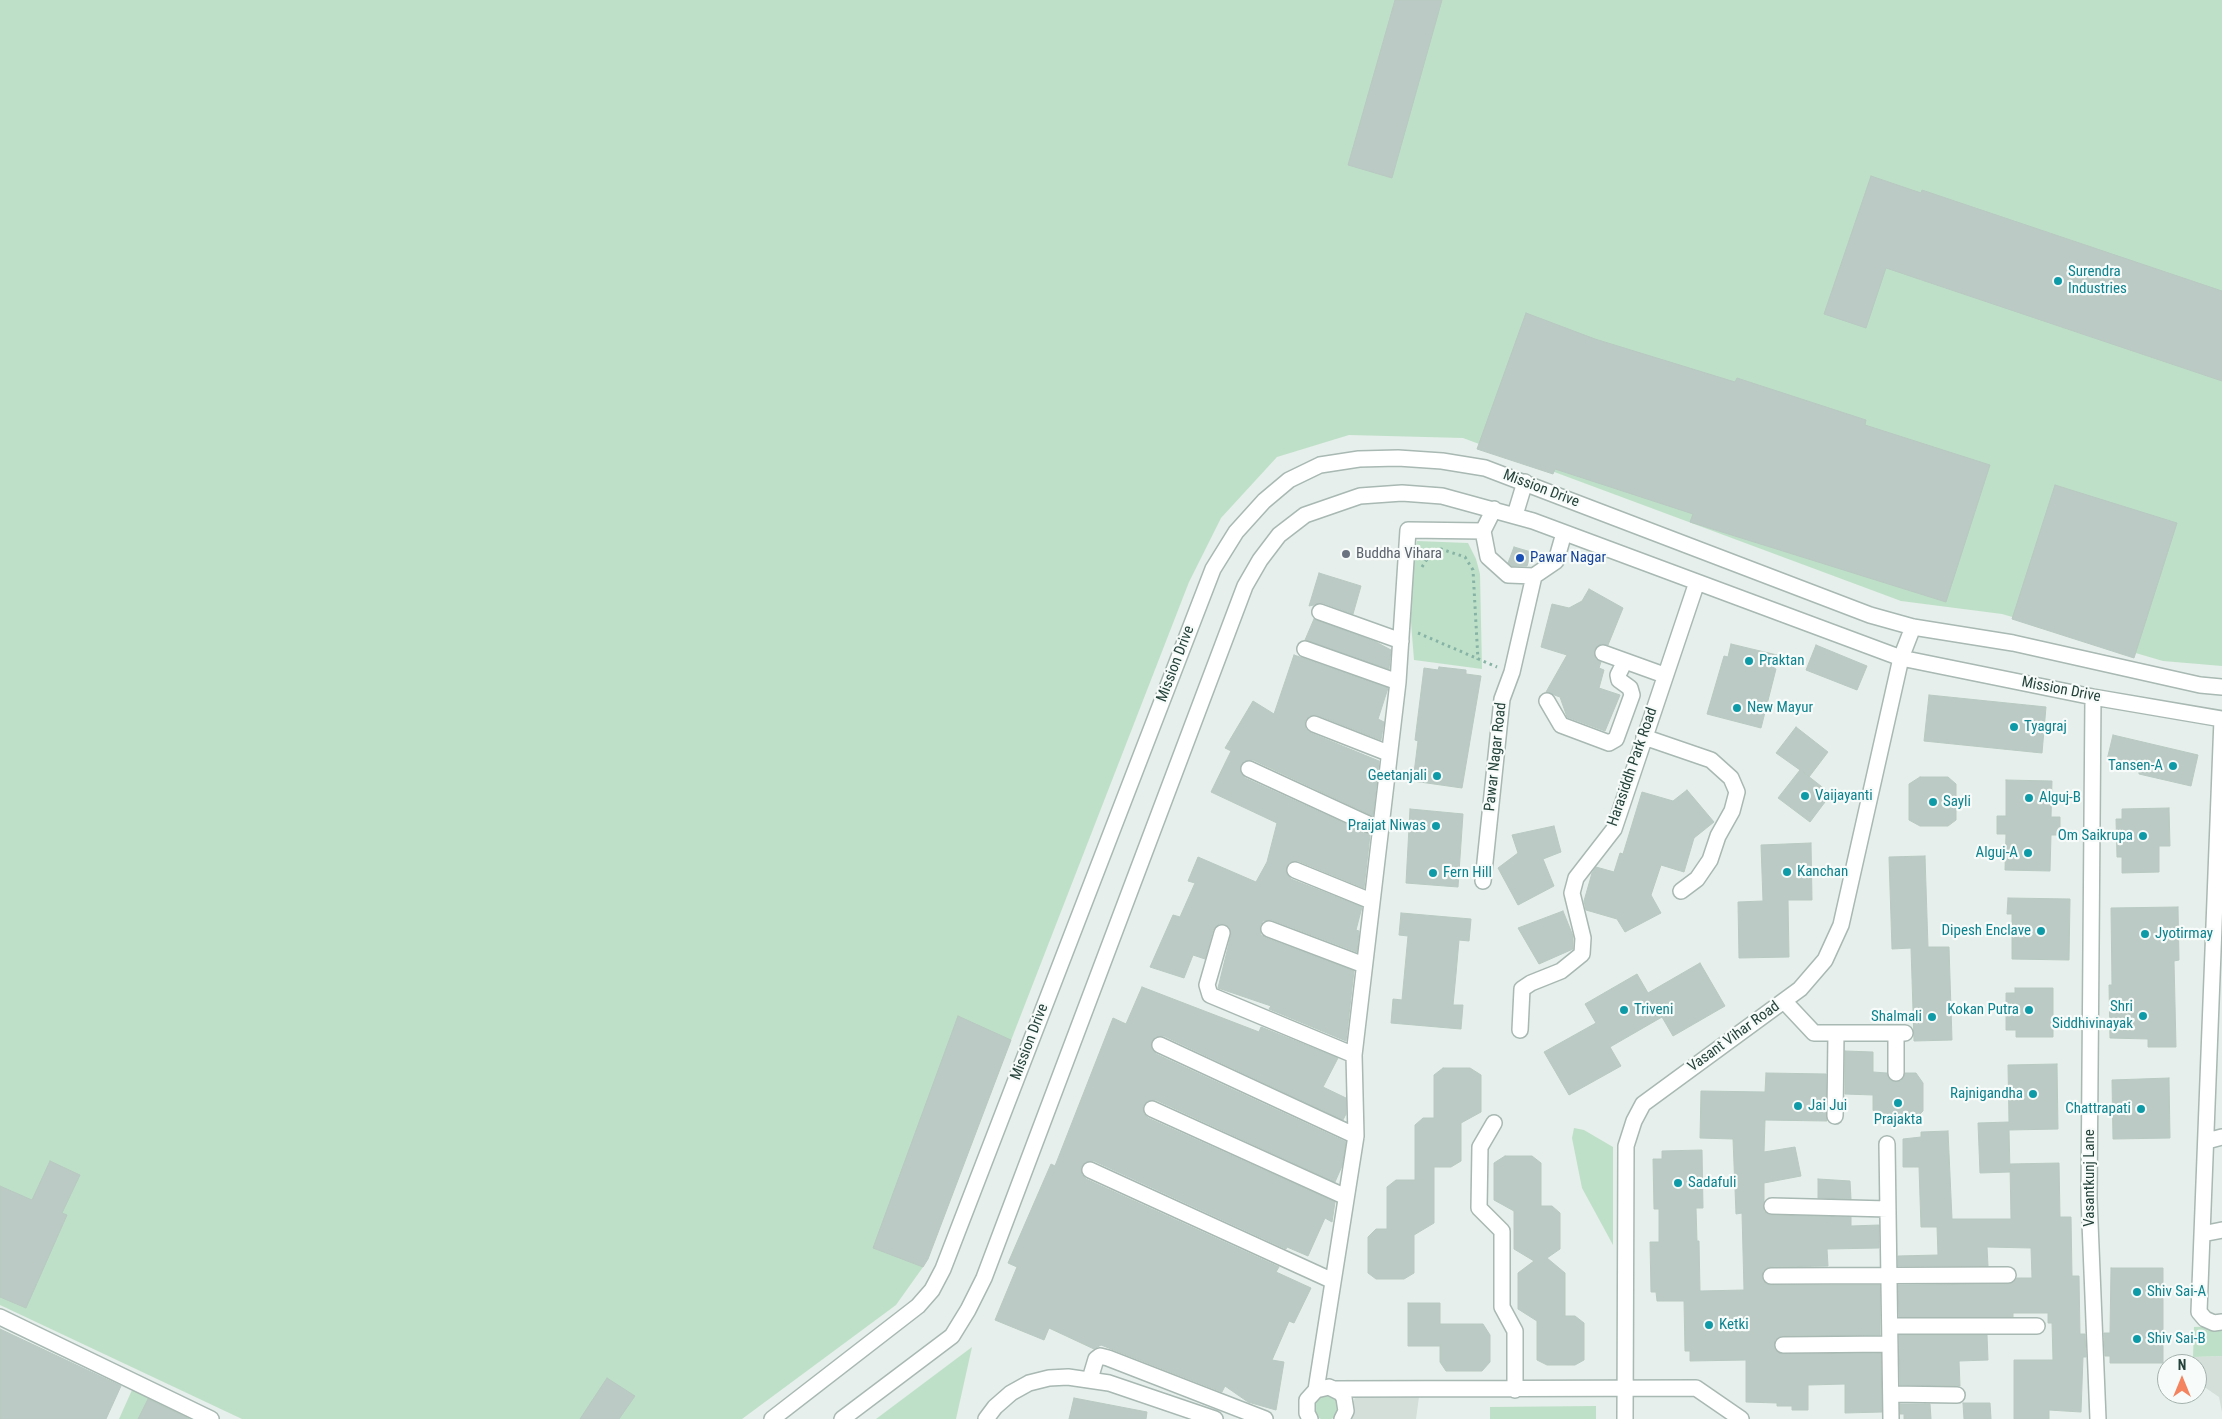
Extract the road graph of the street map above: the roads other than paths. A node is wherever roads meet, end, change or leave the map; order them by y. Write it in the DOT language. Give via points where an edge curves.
graph roads {
  1 [pos="1525,482"];
  2 [pos="1494,509"];
  3 [pos="1514,515"];
  4 [pos="1483,531"];
  5 [pos="1564,533"];
  6 [pos="1534,576"];
  7 [pos="1697,582"];
  8 [pos="1320,612"];
  9 [pos="1913,627"];
  10 [pos="1401,635"];
  11 [pos="1305,649"];
  12 [pos="1603,653"];
  13 [pos="1902,658"];
  14 [pos="1624,661"];
  15 [pos="1664,676"];
  16 [pos="1398,682"];
  17 [pos="2222,687"];
  18 [pos="2093,697"];
  19 [pos="1547,701"];
  20 [pos="2222,719"];
  21 [pos="1314,724"];
  22 [pos="1644,737"];
  23 [pos="1388,754"];
  24 [pos="1249,769"];
  25 [pos="1379,828"];
  26 [pos="1295,870"];
  27 [pos="1483,881"];
  28 [pos="1681,891"];
  29 [pos="1371,901"];
  30 [pos="1269,930"];
  31 [pos="1222,933"];
  32 [pos="2218,954"];
  33 [pos="1364,965"];
  34 [pos="1784,1001"];
  35 [pos="1520,1030"];
  36 [pos="1836,1033"];
  37 [pos="1160,1045"];
  38 [pos="1354,1055"];
  39 [pos="1896,1073"];
  40 [pos="1152,1109"];
  41 [pos="1835,1116"];
  42 [pos="1494,1123"];
  43 [pos="1356,1136"];
  44 [pos="2222,1136"];
  45 [pos="2207,1141"];
  46 [pos="1887,1144"];
  47 [pos="1090,1170"];
  48 [pos="1346,1197"];
  49 [pos="1772,1206"];
  50 [pos="1888,1209"];
  51 [pos="2222,1230"];
  52 [pos="2202,1234"];
  53 [pos="1889,1275"];
  54 [pos="2008,1275"];
  55 [pos="1771,1276"];
  56 [pos="1333,1281"];
  57 [pos="0,1318"];
  58 [pos="2222,1322"];
  59 [pos="1890,1326"];
  60 [pos="2037,1326"];
  61 [pos="1890,1344"];
  62 [pos="1783,1345"];
  63 [pos="1090,1379"];
  64 [pos="1625,1387"];
  65 [pos="1336,1389"];
  66 [pos="1316,1390"];
  67 [pos="1515,1390"];
  68 [pos="1891,1394"];
  69 [pos="1957,1395"];
  70 [pos="211,1419"];
  71 [pos="772,1419"];
  72 [pos="842,1419"];
  73 [pos="986,1419"];
  74 [pos="1214,1419"];
  75 [pos="1265,1419"];
  76 [pos="1310,1419"];
  77 [pos="1342,1419"];
  78 [pos="1625,1419"];
  79 [pos="1741,1419"];
  80 [pos="1891,1419"];
  81 [pos="2098,1419"];
  1 -- 3 [label="street"];
  1 -- 9 [label="street, Mission Drive" via="1870,615"];
  1 -- 71 [label="street, Mission Drive" via="1485,468 1442,461 1360,459 1320,465 1289,480 1264,501 1236,532 1213,568 932,1290 918,1306"];
  2 -- 3 [label="street, Mission Drive"];
  2 -- 4 [label="street"];
  2 -- 72 [label="street, Mission Drive" via="1442,496 1402,493 1360,496 1305,515 1279,535 1260,560 1245,586 976,1294 952,1336"];
  3 -- 5 [label="street, Mission Drive"];
  4 -- 6 [label="street" via="1488,557 1508,574"];
  4 -- 10 [label="street" via="1408,530"];
  5 -- 6 [label="street" via="1556,561"];
  5 -- 7 [label="street, Mission Drive"];
  6 -- 27 [label="street, Pawar Nagar Road" via="1512,672 1502,699"];
  7 -- 13 [label="street, Mission Drive"];
  7 -- 15 [label="street, Harasiddh Park Road"];
  8 -- 10 [label="street"];
  9 -- 13 [label="street"];
  9 -- 17 [label="street, Mission Drive" via="2014,643 2200,685"];
  10 -- 16 [label="street"];
  11 -- 16 [label="street"];
  12 -- 14 [label="street"];
  13 -- 18 [label="street, Mission Drive"];
  13 -- 34 [label="street, Vasant Vihar Road" via="1841,925 1825,960 1800,989"];
  14 -- 15 [label="street"];
  14 -- 19 [label="street" via="1619,680 1630,688 1632,695 1616,739 1609,743 1561,726"];
  15 -- 22 [label="street, Harasiddh Park Road"];
  16 -- 23 [label="street"];
  18 -- 20 [label="street, Mission Drive"];
  18 -- 81 [label="street, Vasantkunj Lane" via="2089,1198"];
  20 -- 32 [label="street"];
  21 -- 23 [label="street"];
  22 -- 28 [label="street" via="1710,760 1732,778 1736,792 1732,811 1718,836 1710,860 1697,879"];
  22 -- 35 [label="street, Harasiddh Park Road" via="1614,829 1576,878 1572,893 1583,938 1582,954 1561,971 1522,989"];
  23 -- 25 [label="street"];
  24 -- 25 [label="street"];
  25 -- 29 [label="street"];
  26 -- 29 [label="street"];
  29 -- 33 [label="street"];
  30 -- 33 [label="street"];
  31 -- 38 [label="street" via="1207,985 1210,995"];
  32 -- 45 [label="street"];
  33 -- 38 [label="street"];
  34 -- 36 [label="street" via="1814,1032"];
  34 -- 64 [label="street, Vasant Vihar Road" via="1644,1104 1634,1121 1626,1146"];
  36 -- 39 [label="street" via="1900,1033"];
  36 -- 41 [label="street"];
  37 -- 43 [label="street"];
  38 -- 43 [label="street"];
  40 -- 48 [label="street"];
  42 -- 67 [label="street" via="1480,1148 1479,1208 1502,1231 1502,1307 1515,1331"];
  43 -- 48 [label="street"];
  44 -- 45 [label="street"];
  45 -- 52 [label="street"];
  46 -- 50 [label="street"];
  47 -- 56 [label="street"];
  48 -- 56 [label="street"];
  49 -- 50 [label="street"];
  50 -- 53 [label="street"];
  51 -- 52 [label="street"];
  52 -- 58 [label="street" via="2199,1312 2214,1323"];
  53 -- 54 [label="street"];
  53 -- 55 [label="street"];
  53 -- 59 [label="street"];
  56 -- 66 [label="street"];
  57 -- 70 [label="street"];
  59 -- 60 [label="street"];
  59 -- 61 [label="street"];
  61 -- 62 [label="street"];
  61 -- 68 [label="street"];
  63 -- 73 [label="street" via="1050,1378 1029,1383 995,1407"];
  63 -- 74 [label="street"];
  63 -- 75 [label="street" via="1100,1356"];
  64 -- 67 [label="street"];
  64 -- 78 [label="street, Vasant Vihar Road"];
  64 -- 79 [label="street" via="1696,1388"];
  65 -- 66 [label="street"];
  65 -- 67 [label="street"];
  65 -- 77 [label="street" via="1346,1405"];
  66 -- 76 [label="street" via="1306,1406"];
  68 -- 69 [label="street"];
  68 -- 80 [label="street"];
}
